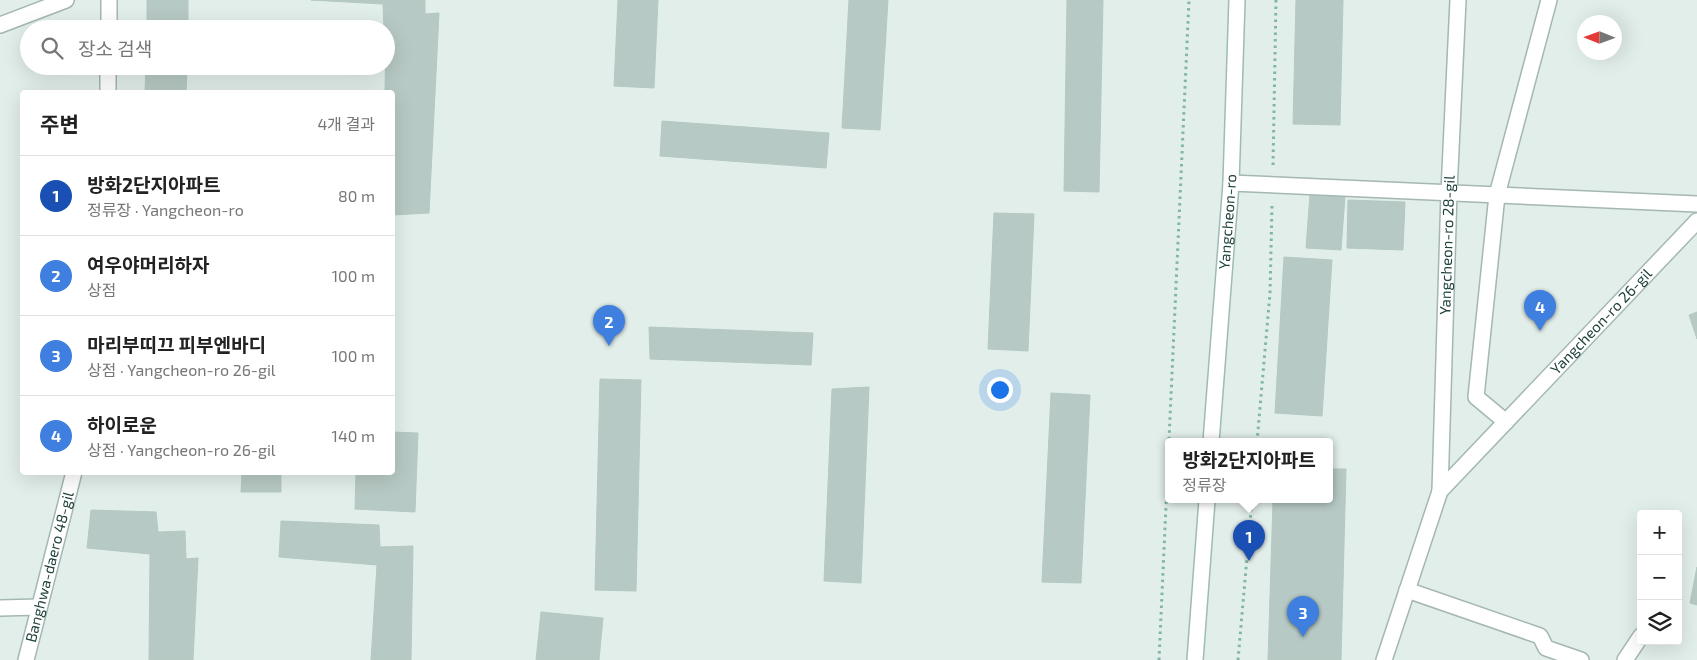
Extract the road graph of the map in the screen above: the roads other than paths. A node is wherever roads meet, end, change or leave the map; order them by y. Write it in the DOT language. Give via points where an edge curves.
graph roads {
  1 [pos="66,0"];
  2 [pos="109,0"];
  3 [pos="1237,0"];
  4 [pos="1458,0"];
  5 [pos="1549,0"];
  6 [pos="109,20"];
  7 [pos="0,26"];
  8 [pos="108,75"];
  9 [pos="108,90"];
  10 [pos="1231,183"];
  11 [pos="1449,192"];
  12 [pos="1497,195"];
  13 [pos="1697,204"];
  14 [pos="1697,221"];
  15 [pos="1506,422"];
  16 [pos="1211,438"];
  17 [pos="73,475"];
  18 [pos="1440,491"];
  19 [pos="1207,503"];
  20 [pos="1407,590"];
  21 [pos="38,607"];
  22 [pos="0,608"];
  23 [pos="1637,642"];
  24 [pos="26,660"];
  25 [pos="1194,660"];
  26 [pos="1384,660"];
  27 [pos="1581,660"];
  28 [pos="1625,660"];
  1 -- 7 [label="street"];
  2 -- 6 [label="street"];
  3 -- 10 [label="street, Yangcheon-ro"];
  4 -- 11 [label="street, Yangcheon-ro 28-gil"];
  5 -- 12 [label="street"];
  8 -- 9 [label="street"];
  10 -- 11 [label="street"];
  10 -- 16 [label="street, Yangcheon-ro"];
  11 -- 12 [label="street"];
  11 -- 18 [label="street, Yangcheon-ro 28-gil"];
  12 -- 13 [label="street"];
  12 -- 15 [label="street" via="1476,397"];
  14 -- 15 [label="street, Yangcheon-ro 26-gil"];
  15 -- 18 [label="street, Yangcheon-ro 26-gil"];
  17 -- 21 [label="street, Banghwa-daero 48-gil"];
  18 -- 20 [label="street, Yangcheon-ro 26-gil"];
  19 -- 25 [label="street"];
  20 -- 26 [label="street, Yangcheon-ro 26-gil"];
  20 -- 27 [label="street" via="1540,636 1546,648"];
  21 -- 22 [label="street"];
  21 -- 24 [label="street, Banghwa-daero 48-gil"];
  23 -- 28 [label="street"];
}
